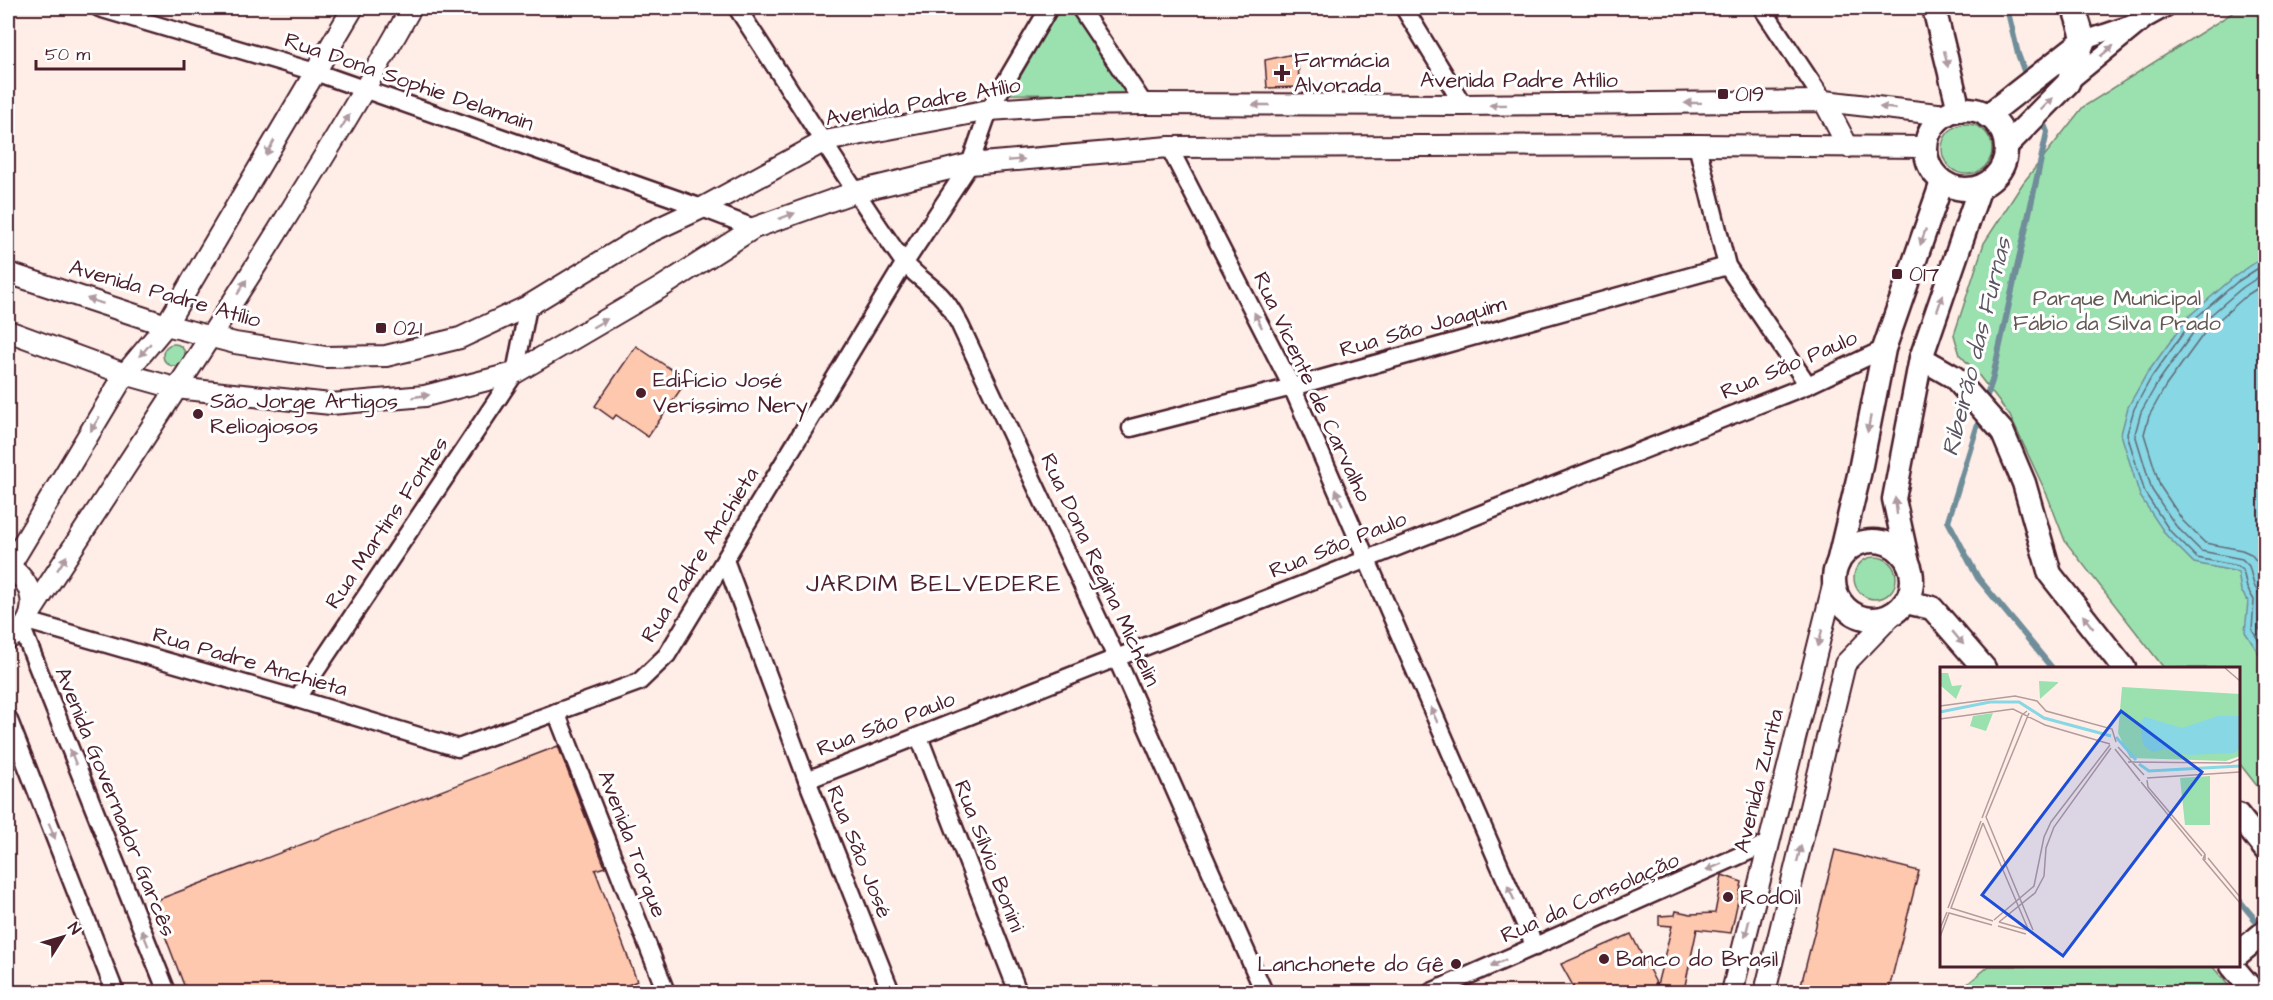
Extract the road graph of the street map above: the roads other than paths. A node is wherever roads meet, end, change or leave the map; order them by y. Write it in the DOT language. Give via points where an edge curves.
graph roads {
  1 [pos="102,8"];
  2 [pos="353,8"];
  3 [pos="411,8"];
  4 [pos="737,8"];
  5 [pos="1049,8"];
  6 [pos="1080,8"];
  7 [pos="1404,8"];
  8 [pos="1762,8"];
  9 [pos="1934,8"];
  10 [pos="2074,8"];
  11 [pos="2166,8"];
  12 [pos="2146,19"];
  13 [pos="2084,40"];
  14 [pos="315,72"];
  15 [pos="2068,83"];
  16 [pos="366,89"];
  17 [pos="1824,102"];
  18 [pos="1144,104"];
  19 [pos="1463,105"];
  20 [pos="989,110"];
  21 [pos="1952,112"];
  22 [pos="1987,116"];
  23 [pos="825,141"];
  24 [pos="1697,145"];
  25 [pos="2006,146"];
  26 [pos="1169,147"];
  27 [pos="1848,147"];
  28 [pos="1926,147"];
  29 [pos="970,164"];
  30 [pos="1942,182"];
  31 [pos="1980,187"];
  32 [pos="855,192"];
  33 [pos="702,208"];
  34 [pos="754,228"];
  35 [pos="904,264"];
  36 [pos="1727,266"];
  37 [pos="8,273"];
  38 [pos="528,306"];
  39 [pos="166,325"];
  40 [pos="8,331"];
  41 [pos="211,336"];
  42 [pos="1884,349"];
  43 [pos="1921,358"];
  44 [pos="515,372"];
  45 [pos="125,374"];
  46 [pos="1808,385"];
  47 [pos="1292,387"];
  48 [pos="175,388"];
  49 [pos="1131,428"];
  50 [pos="1365,558"];
  51 [pos="725,560"];
  52 [pos="1908,563"];
  53 [pos="8,566"];
  54 [pos="1836,572"];
  55 [pos="1900,608"];
  56 [pos="22,625"];
  57 [pos="1116,657"];
  58 [pos="1982,667"];
  59 [pos="2122,667"];
  60 [pos="297,699"];
  61 [pos="556,712"];
  62 [pos="8,718"];
  63 [pos="919,737"];
  64 [pos="807,780"];
  65 [pos="2240,818"];
  66 [pos="1768,843"];
  67 [pos="2265,849"];
  68 [pos="2265,932"];
  69 [pos="1535,947"];
  70 [pos="2240,955"];
  71 [pos="2240,958"];
  72 [pos="115,993"];
  73 [pos="166,993"];
  74 [pos="666,993"];
  75 [pos="891,993"];
  76 [pos="1018,993"];
  77 [pos="1264,993"];
  78 [pos="1431,993"];
  79 [pos="1732,993"];
  80 [pos="1765,993"];
  81 [pos="2254,993"];
  1 -- 14 [label="street, Rua Dona Sophie Delamain"];
  2 -- 14 [label="street"];
  3 -- 16 [label="street"];
  4 -- 23 [label="street, Rua Dona Regina Michelin"];
  5 -- 20 [label="street, Rua Padre Anchieta"];
  6 -- 18 [label="street"];
  7 -- 19 [label="street"];
  8 -- 17 [label="street"];
  9 -- 21 [label="main road, one-way"];
  10 -- 13 [label="main road"];
  11 -- 12 [label="street"];
  12 -- 13 [label="street"];
  15 -- 12 [label="street, one-way"];
  13 -- 15 [label="main road"];
  13 -- 22 [label="main road"];
  14 -- 16 [label="street, Rua Dona Sophie Delamain"];
  14 -- 39 [label="street, one-way"];
  25 -- 15 [label="main road, one-way"];
  16 -- 33 [label="street, Rua Dona Sophie Delamain"];
  41 -- 16 [label="street, one-way"];
  17 -- 19 [label="street, Avenida Padre Atílio, one-way"];
  21 -- 17 [label="street, Avenida Padre Atílio, one-way"];
  17 -- 27 [label="street"];
  19 -- 18 [label="street, Avenida Padre Atílio, one-way"];
  18 -- 20 [label="street, Avenida Padre Atílio"];
  20 -- 23 [label="street, Avenida Padre Atílio"];
  20 -- 29 [label="street, Rua Padre Anchieta"];
  21 -- 22 [label="main road" via="1978,111"];
  21 -- 28 [label="main road" via="1936,123"];
  22 -- 25 [label="main road" via="2003,134"];
  23 -- 32 [label="street, Rua Dona Regina Michelin"];
  23 -- 33 [label="street, Avenida Padre Atílio"];
  24 -- 26 [label="street"];
  24 -- 27 [label="street"];
  24 -- 36 [label="street"];
  25 -- 31 [label="main road" via="2000,171"];
  29 -- 26 [label="street, one-way"];
  47 -- 26 [label="street, Rua Vicente de Carvalho, one-way"];
  27 -- 28 [label="street"];
  28 -- 30 [label="main road" via="1930,166"];
  29 -- 32 [label="street"];
  29 -- 35 [label="street, Rua Padre Anchieta"];
  30 -- 31 [label="main road" via="1961,189"];
  30 -- 42 [label="main road, one-way"];
  43 -- 31 [label="main road, one-way"];
  34 -- 32 [label="street, one-way"];
  32 -- 35 [label="street, Rua Dona Regina Michelin"];
  33 -- 34 [label="street, Rua Dona Sophie Delamain"];
  33 -- 38 [label="street, Avenida Padre Atílio" via="646,234"];
  44 -- 34 [label="street, one-way"];
  35 -- 51 [label="street, Rua Padre Anchieta"];
  35 -- 57 [label="street, Rua Dona Regina Michelin" via="939,294 960,325"];
  36 -- 46 [label="street"];
  36 -- 47 [label="street, Rua São Joaquim"];
  39 -- 37 [label="street, Avenida Padre Atílio, one-way"];
  38 -- 41 [label="street, Avenida Padre Atílio" via="460,338 386,356 325,357"];
  38 -- 44 [label="street"];
  39 -- 41 [label="street, Avenida Padre Atílio"];
  39 -- 45 [label="street, one-way"];
  40 -- 45 [label="street"];
  41 -- 48 [label="street"];
  42 -- 46 [label="street, Rua São Paulo"];
  42 -- 54 [label="main road, one-way"];
  52 -- 43 [label="main road, one-way" via="1894,499"];
  59 -- 43 [label="main road, one-way" via="2050,574 2024,483 2002,431 1954,377"];
  48 -- 44 [label="street, one-way" via="331,404 425,396"];
  44 -- 60 [label="street, Rua Martins Fontes"];
  45 -- 48 [label="street"];
  45 -- 53 [label="street, one-way"];
  46 -- 50 [label="street, Rua São Paulo"];
  47 -- 49 [label="street, Rua São Joaquim"];
  50 -- 47 [label="street, Rua Vicente de Carvalho, one-way"];
  56 -- 48 [label="street, one-way"];
  50 -- 57 [label="street, Rua São Paulo"];
  69 -- 50 [label="street, Rua Vicente de Carvalho, one-way"];
  51 -- 61 [label="street, Rua Padre Anchieta" via="667,655 639,682"];
  51 -- 64 [label="street, Rua São José"];
  52 -- 54 [label="main road" via="1891,545 1867,541 1845,553"];
  52 -- 55 [label="main road" via="1912,582"];
  53 -- 56 [label="street" via="20,574 32,599"];
  54 -- 55 [label="main road" via="1837,595 1855,614 1874,619"];
  54 -- 66 [label="street, Avenida Zurita, one-way"];
  55 -- 58 [label="main road, one-way" via="1932,608"];
  80 -- 55 [label="street, one-way" via="1845,664"];
  56 -- 60 [label="street, Rua Padre Anchieta"];
  73 -- 56 [label="street, Avenida Governador Garcês, one-way"];
  57 -- 63 [label="street, Rua São Paulo"];
  57 -- 77 [label="street, Rua Dona Regina Michelin"];
  60 -- 61 [label="street, Rua Padre Anchieta" via="458,748"];
  61 -- 74 [label="street, Avenida Torque"];
  62 -- 72 [label="street, one-way"];
  63 -- 64 [label="street, Rua São Paulo"];
  63 -- 76 [label="street, Rua Sílvio Bonini"];
  64 -- 75 [label="street, Rua São José"];
  65 -- 67 [label="main road"];
  66 -- 69 [label="street, Rua da Consolação, one-way"];
  66 -- 79 [label="street, Avenida Zurita, one-way"];
  68 -- 70 [label="main road"];
  69 -- 78 [label="street, Rua da Consolação, one-way"];
  71 -- 81 [label="main road"];
}
